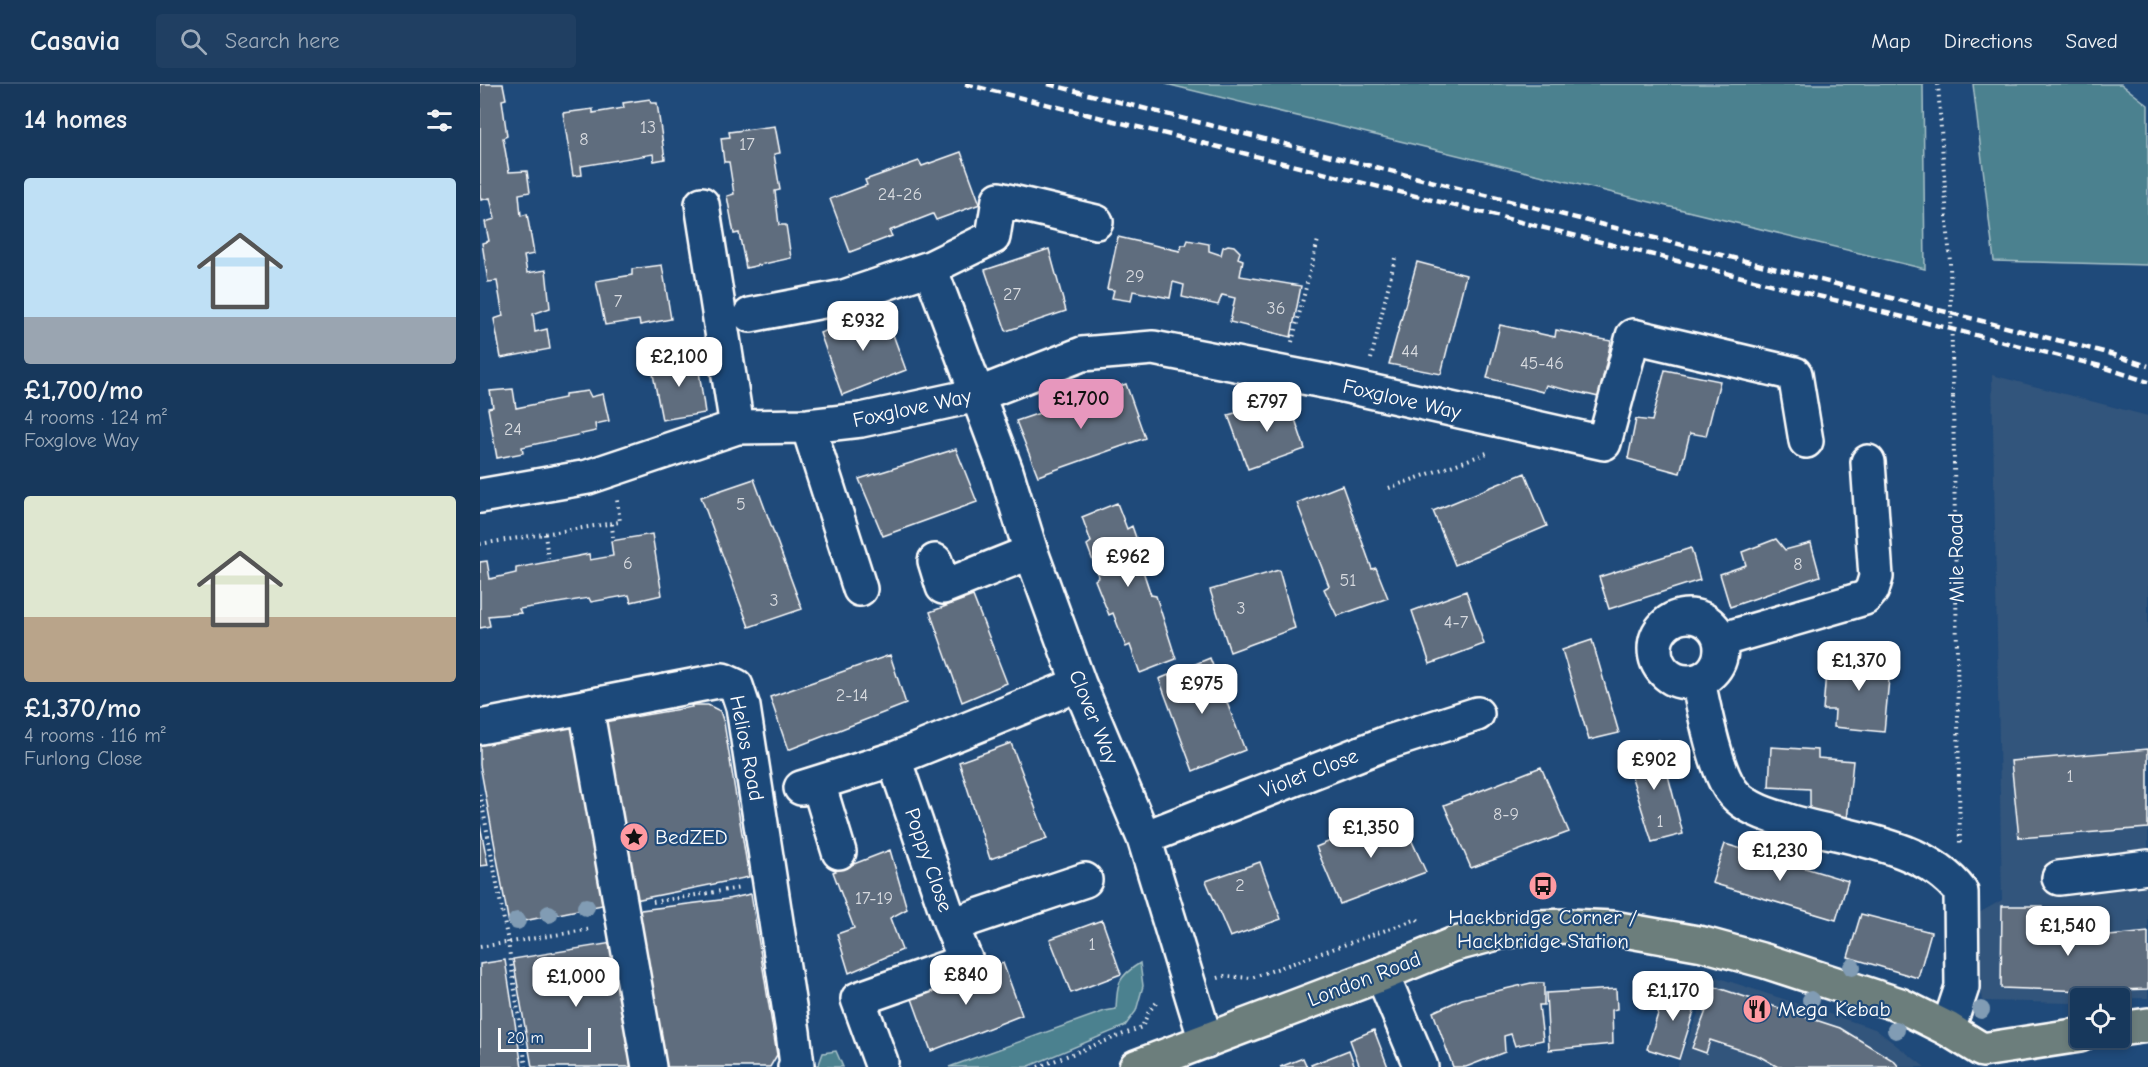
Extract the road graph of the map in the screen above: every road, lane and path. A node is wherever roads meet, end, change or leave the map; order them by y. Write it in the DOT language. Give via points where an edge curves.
graph roads {
  1 [pos="1938,84"];
  2 [pos="702,204"];
  3 [pos="1096,222"];
  4 [pos="1318,240"];
  5 [pos="1396,254"];
  6 [pos="930,268"];
  7 [pos="750,315"];
  8 [pos="1285,373"];
  9 [pos="1363,390"];
  10 [pos="977,395"];
  11 [pos="1504,421"];
  12 [pos="808,426"];
  13 [pos="737,427"];
  14 [pos="1806,441"];
  15 [pos="1868,462"];
  16 [pos="613,468"];
  17 [pos="1389,488"];
  18 [pos="480,496"];
  19 [pos="612,524"];
  20 [pos="545,534"];
  21 [pos="613,537"];
  22 [pos="480,544"];
  23 [pos="1031,552"];
  24 [pos="548,559"];
  25 [pos="935,561"];
  26 [pos="860,589"];
  27 [pos="1720,640"];
  28 [pos="1698,681"];
  29 [pos="1080,684"];
  30 [pos="586,707"];
  31 [pos="1477,714"];
  32 [pos="480,727"];
  33 [pos="894,759"];
  34 [pos="480,794"];
  35 [pos="1144,838"];
  36 [pos="839,852"];
  37 [pos="2148,867"];
  38 [pos="2059,878"];
  39 [pos="1085,880"];
  40 [pos="1961,892"];
  41 [pos="951,925"];
  42 [pos="1442,949"];
  43 [pos="1382,974"];
  44 [pos="1225,976"];
  45 [pos="1165,994"];
  46 [pos="2148,1025"];
  47 [pos="2130,1028"];
  48 [pos="1948,1029"];
  49 [pos="2070,1037"];
  50 [pos="1206,1041"];
  51 [pos="1981,1058"];
  52 [pos="881,1062"];
  53 [pos="526,1067"];
  54 [pos="649,1067"];
  55 [pos="795,1067"];
  56 [pos="1038,1067"];
  57 [pos="1136,1067"];
  58 [pos="1421,1067"];
  1 -- 40 [label="path, Mile Road, bridge" via="1950,263"];
  2 -- 13 [label="street"];
  3 -- 6 [label="street" via="999,199 993,237"];
  4 -- 8 [label="path"];
  5 -- 9 [label="path"];
  6 -- 7 [label="street" via="844,297"];
  6 -- 10 [label="street, Clover Way"];
  8 -- 9 [label="street, Foxglove Way"];
  8 -- 10 [label="street, Foxglove Way" via="1153,348 1082,354"];
  9 -- 11 [label="street, Foxglove Way"];
  10 -- 12 [label="street, Foxglove Way" via="861,420"];
  10 -- 23 [label="street, Clover Way"];
  11 -- 14 [label="street, Foxglove Way" via="1604,443 1633,336 1795,374"];
  11 -- 17 [label="path" via="1497,449"];
  12 -- 13 [label="street, Foxglove Way"];
  12 -- 26 [label="street"];
  13 -- 16 [label="street, Foxglove Way"];
  15 -- 27 [label="street" via="1876,577 1872,590 1865,598"];
  16 -- 18 [label="street, Foxglove Way" via="588,477"];
  16 -- 19 [label="path" via="620,522"];
  19 -- 20 [label="path"];
  19 -- 21 [label="path"];
  20 -- 22 [label="path"];
  20 -- 24 [label="path"];
  23 -- 25 [label="street" via="943,588"];
  23 -- 29 [label="street, Clover Way"];
  27 -- 28 [label="street" via="1721,650 1714,669"];
  27 -- 28 [label="street" via="1707,622 1697,617 1675,619 1659,633 1655,655 1659,666 1676,680"];
  28 -- 40 [label="street" via="1717,759 1730,790 1746,804 1805,827 1916,858 1952,880"];
  29 -- 33 [label="street"];
  29 -- 35 [label="street, Clover Way"];
  30 -- 32 [label="street, Helios Road"];
  30 -- 54 [label="street"];
  30 -- 55 [label="street, Helios Road" via="723,680 736,686 745,719"];
  31 -- 35 [label="street, Violet Close" via="1389,742"];
  33 -- 36 [label="street" via="810,786"];
  33 -- 41 [label="street, Poppy Close"];
  34 -- 53 [label="path" via="508,942"];
  35 -- 50 [label="street, Clover Way"];
  37 -- 38 [label="street"];
  39 -- 41 [label="street"];
  40 -- 48 [label="street" via="1962,987"];
  41 -- 52 [label="street, Poppy Close" via="966,961 858,999"];
  42 -- 43 [label="main road, London Road"];
  42 -- 44 [label="path" via="1417,920 1251,978"];
  42 -- 48 [label="main road, London Road" via="1536,927 1613,928 1704,944 1765,961 1900,1005"];
  43 -- 50 [label="main road, London Road"];
  43 -- 58 [label="street"];
  45 -- 56 [label="path" via="1149,1011 1142,1027"];
  46 -- 47 [label="main road"];
  48 -- 51 [label="main road, London Road"];
  49 -- 51 [label="main road, London Road"];
  50 -- 57 [label="main road, London Road"];
}
